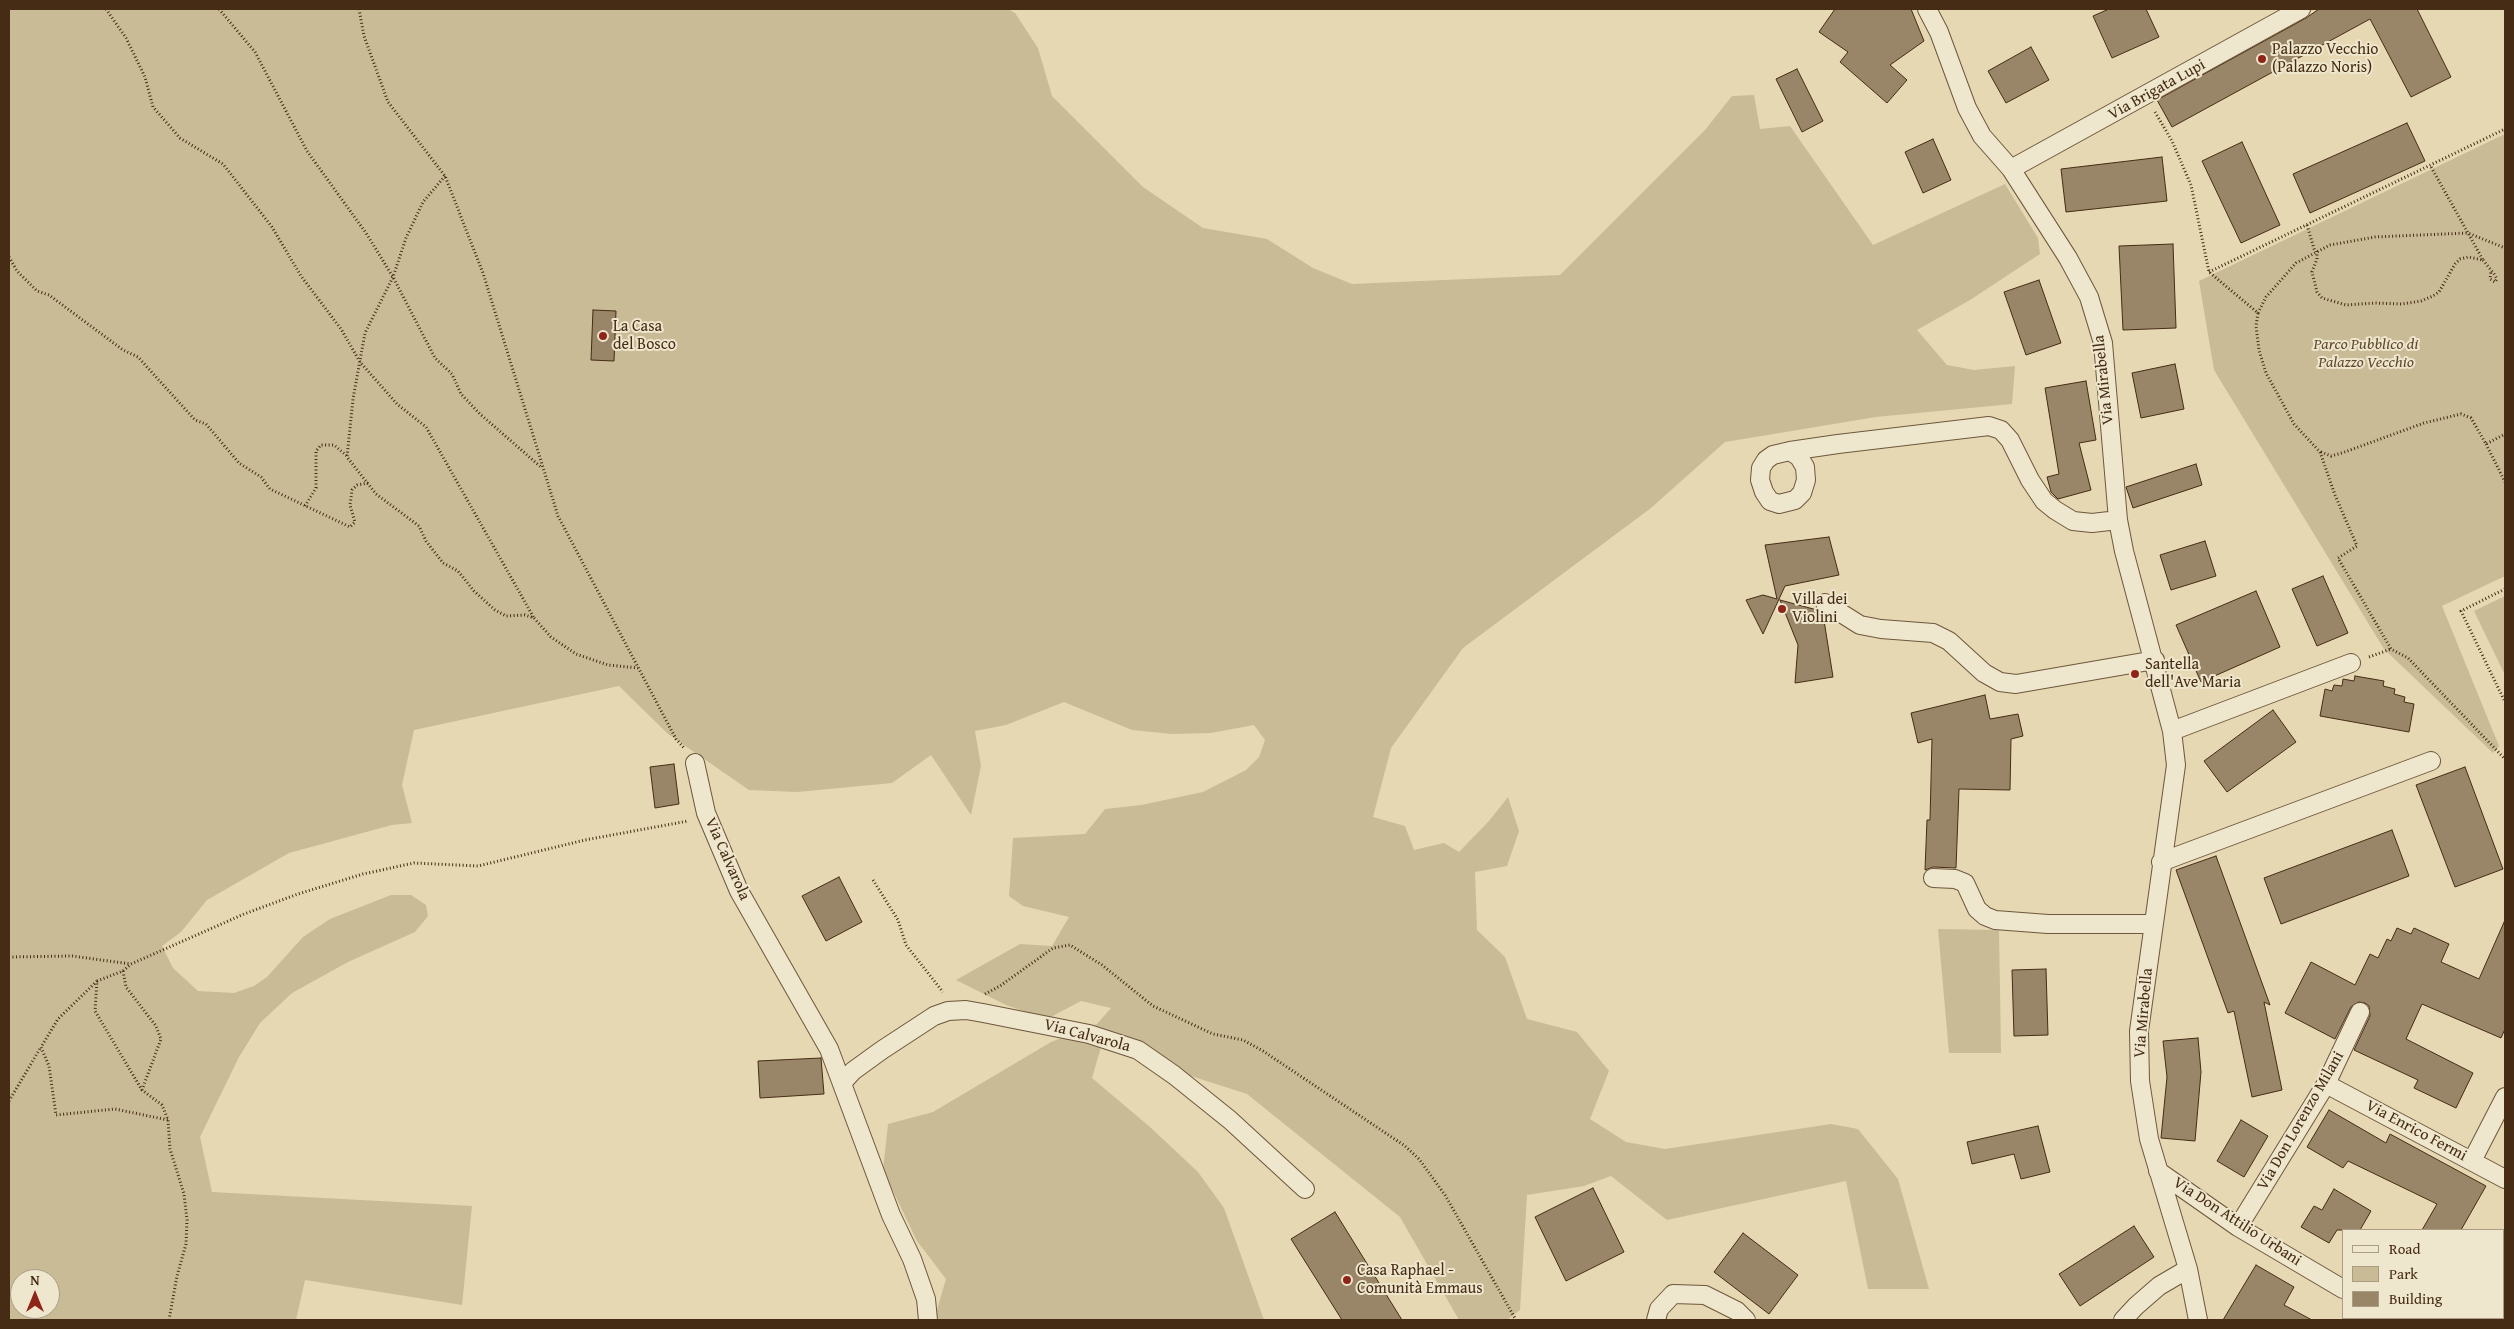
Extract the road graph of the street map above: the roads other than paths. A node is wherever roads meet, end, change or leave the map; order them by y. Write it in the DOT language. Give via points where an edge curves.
graph roads {
  1 [pos="1927,9"];
  2 [pos="2301,9"];
  3 [pos="2011,169"];
  4 [pos="1790,451"];
  5 [pos="2118,520"];
  6 [pos="1825,603"];
  7 [pos="2155,660"];
  8 [pos="2351,664"];
  9 [pos="2172,731"];
  10 [pos="2431,761"];
  11 [pos="695,762"];
  12 [pos="2161,862"];
  13 [pos="1932,878"];
  14 [pos="2153,924"];
  15 [pos="2360,1012"];
  16 [pos="842,1082"];
  17 [pos="2326,1084"];
  18 [pos="2505,1097"];
  19 [pos="2472,1161"];
  20 [pos="2158,1171"];
  21 [pos="2505,1179"];
  22 [pos="1305,1189"];
  23 [pos="2238,1227"];
  24 [pos="2188,1269"];
  25 [pos="2342,1288"];
  26 [pos="928,1320"];
  27 [pos="1656,1320"];
  28 [pos="1746,1320"];
  29 [pos="2123,1320"];
  30 [pos="2198,1320"];
  1 -- 3 [label="street, Via Mirabella" via="1939,32 1967,108 1982,136"];
  2 -- 3 [label="street, Via Brigata Lupi"];
  3 -- 5 [label="street, Via Mirabella" via="2089,297 2103,343"];
  4 -- 5 [label="street" via="1990,426 2001,430 2010,440 2030,480 2044,501 2055,510 2072,520 2092,523"];
  5 -- 7 [label="street, Via Mirabella"];
  6 -- 7 [label="street" via="1860,625 1933,633 2000,682 2024,683"];
  7 -- 9 [label="street, Via Mirabella"];
  8 -- 9 [label="street"];
  9 -- 12 [label="street, Via Mirabella" via="2176,765"];
  10 -- 12 [label="street"];
  11 -- 16 [label="street, Via Calvarola" via="706,813 739,891 829,1049"];
  12 -- 14 [label="street, Via Mirabella"];
  13 -- 14 [label="street" via="1955,879 1964,883 1977,909 1995,920 2048,924"];
  14 -- 20 [label="street, Via Mirabella" via="2139,1031 2140,1081 2149,1139"];
  15 -- 17 [label="street, Via Don Lorenzo Milani"];
  16 -- 22 [label="street, Via Calvarola" via="882,1050 934,1016 948,1011 966,1010 1089,1034 1138,1050 1205,1098"];
  16 -- 26 [label="street, Via Calvarola" via="891,1215 912,1259 926,1299"];
  17 -- 19 [label="street, Via Enrico Fermi"];
  17 -- 23 [label="street, Via Don Lorenzo Milani"];
  18 -- 19 [label="street"];
  19 -- 21 [label="street, Via Enrico Fermi"];
  20 -- 23 [label="street, Via Don Attilio Urbani"];
  20 -- 24 [label="street, Via Mirabella"];
  23 -- 25 [label="street, Via Don Attilio Urbani"];
  24 -- 29 [label="street" via="2160,1286"];
  24 -- 30 [label="street, Via Mirabella"];
  27 -- 28 [label="street" via="1659,1308 1673,1294 1705,1296"];
}
